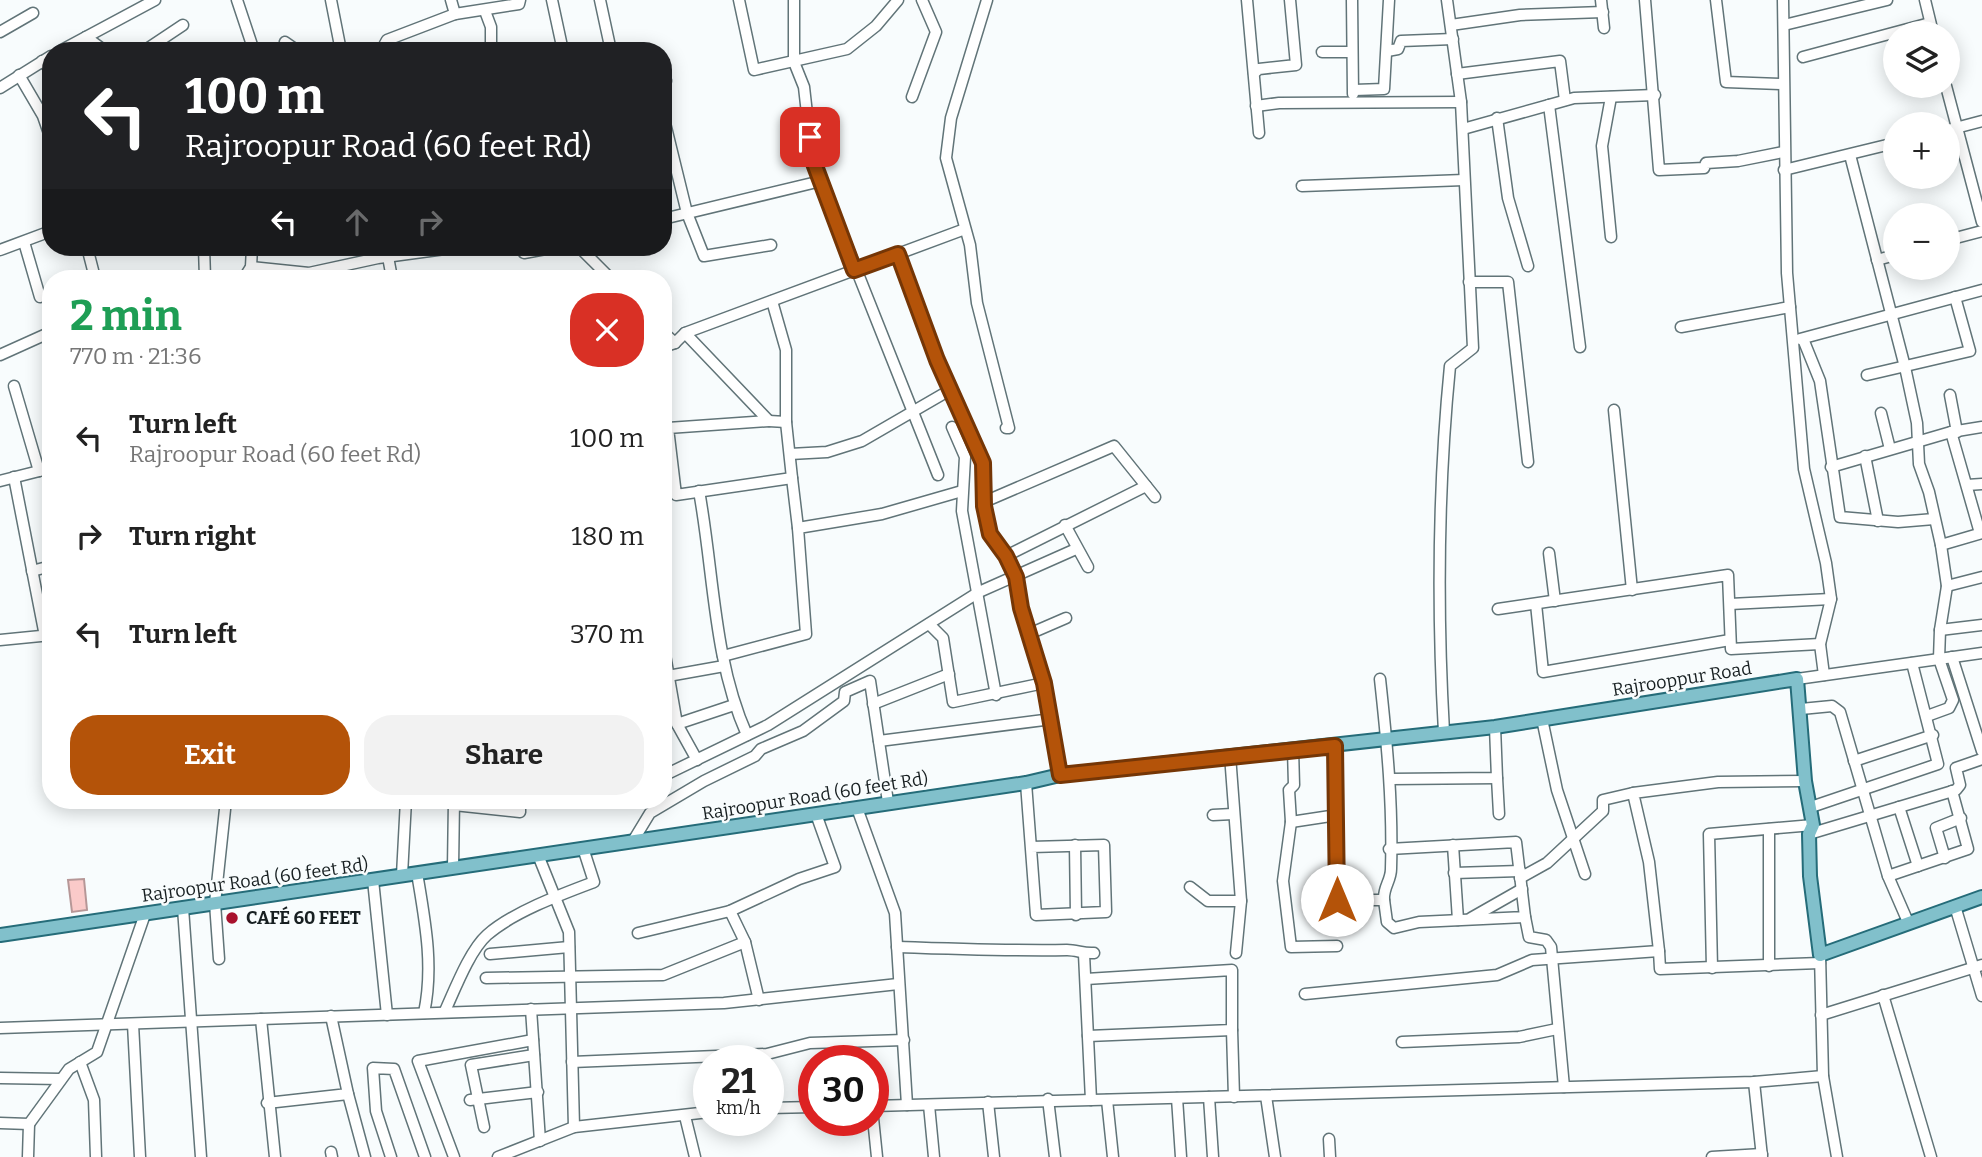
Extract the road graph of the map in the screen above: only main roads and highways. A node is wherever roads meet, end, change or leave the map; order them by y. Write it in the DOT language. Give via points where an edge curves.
graph roads {
  1 [pos="1388,740"];
  2 [pos="1982,897"];
  3 [pos="0,935"];
  1 -- 2 [label="main road, Rajrooppur Road" via="1797,679 1820,959"];
  1 -- 3 [label="main road, Rajroopur Road (60 feet Rd)" via="1060,775"];
}
